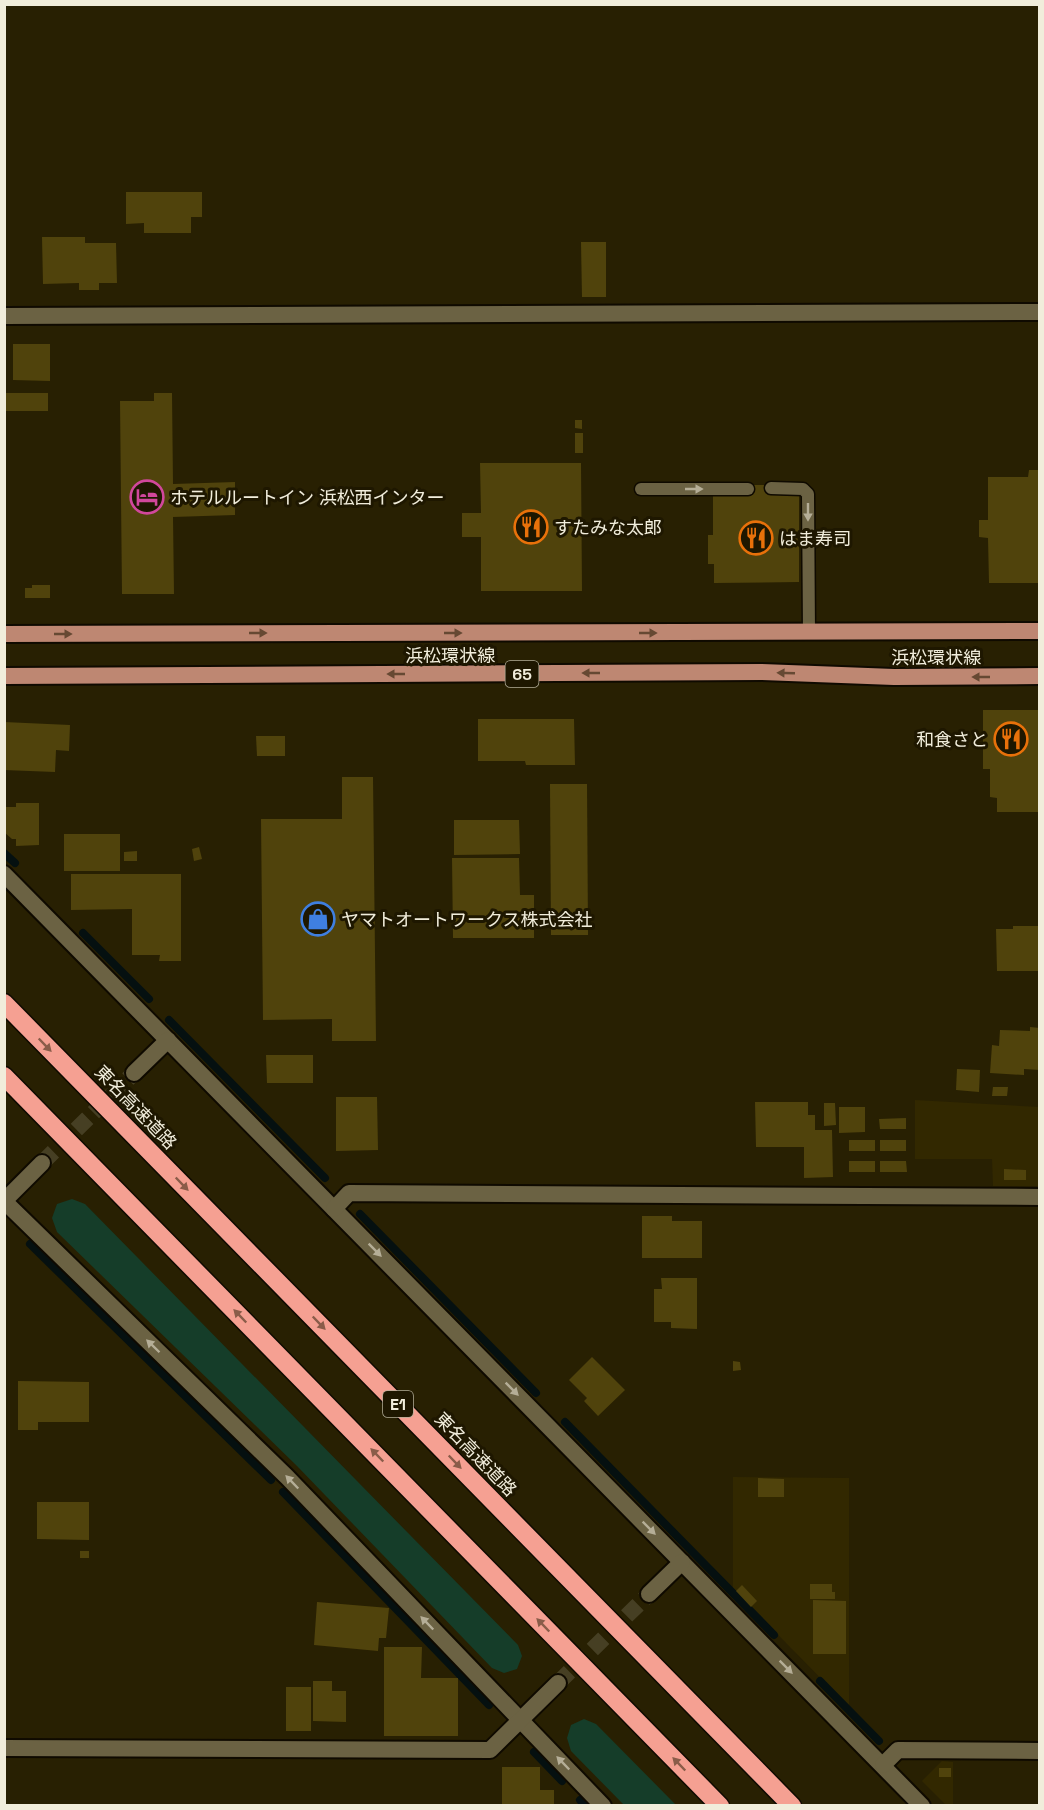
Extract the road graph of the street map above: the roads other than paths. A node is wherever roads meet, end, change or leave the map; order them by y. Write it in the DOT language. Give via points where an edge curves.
graph roads {
  1 [pos="1040,312"];
  2 [pos="4,316"];
  3 [pos="771,488"];
  4 [pos="641,489"];
  5 [pos="748,489"];
  6 [pos="809,632"];
  7 [pos="1040,632"];
  8 [pos="4,634"];
  9 [pos="4,676"];
  10 [pos="1040,676"];
  11 [pos="4,874"];
  12 [pos="4,1003"];
  13 [pos="168,1040"];
  14 [pos="134,1073"];
  15 [pos="4,1076"];
  16 [pos="42,1163"];
  17 [pos="1040,1197"];
  18 [pos="4,1201"];
  19 [pos="334,1209"];
  20 [pos="682,1562"];
  21 [pos="649,1593"];
  22 [pos="558,1683"];
  23 [pos="521,1719"];
  24 [pos="4,1748"];
  25 [pos="1040,1751"];
  26 [pos="883,1765"];
  27 [pos="603,1806"];
  28 [pos="720,1806"];
  29 [pos="792,1806"];
  30 [pos="922,1806"];
  1 -- 2 [label="street"];
  3 -- 6 [label="lane, one-way" via="803,489 808,494"];
  4 -- 5 [label="lane, one-way"];
  6 -- 7 [label="main road, 浜松環状線"];
  8 -- 6 [label="main road, 浜松環状線, one-way"];
  10 -- 9 [label="main road, 浜松環状線 / 65, one-way" via="894,677 760,672"];
  11 -- 13 [label="street"];
  12 -- 29 [label="highway, 東名高速道路 / E1, one-way"];
  13 -- 14 [label="street"];
  13 -- 19 [label="street"];
  28 -- 15 [label="highway, one-way"];
  16 -- 18 [label="street"];
  17 -- 19 [label="street" via="349,1193"];
  23 -- 18 [label="street, one-way" via="287,1477"];
  19 -- 20 [label="street, one-way"];
  20 -- 21 [label="street"];
  20 -- 26 [label="street, one-way"];
  22 -- 23 [label="street"];
  23 -- 24 [label="street" via="490,1750"];
  27 -- 23 [label="street, one-way"];
  25 -- 26 [label="street" via="897,1750"];
  26 -- 30 [label="street"];
}
